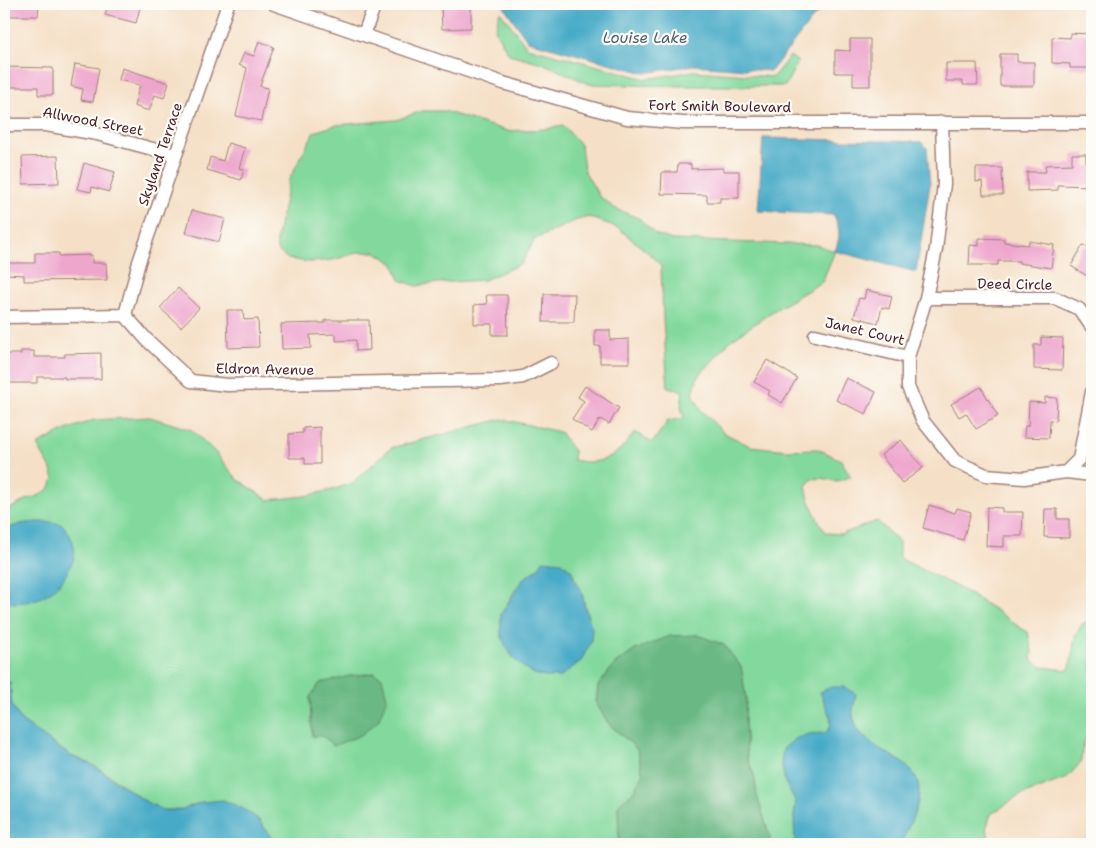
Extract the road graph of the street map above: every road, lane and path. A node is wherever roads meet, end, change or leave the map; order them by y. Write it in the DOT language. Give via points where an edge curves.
graph roads {
  1 [pos="228,4"];
  2 [pos="274,4"];
  3 [pos="375,4"];
  4 [pos="364,34"];
  5 [pos="942,122"];
  6 [pos="1092,123"];
  7 [pos="4,125"];
  8 [pos="174,155"];
  9 [pos="926,298"];
  10 [pos="126,315"];
  11 [pos="4,317"];
  12 [pos="1092,326"];
  13 [pos="815,335"];
  14 [pos="908,357"];
  15 [pos="551,363"];
  16 [pos="1092,392"];
  17 [pos="1066,472"];
  18 [pos="1092,475"];
  1 -- 8 [label="street, Skyland Terrace"];
  2 -- 4 [label="street, Fort Smith Boulevard"];
  3 -- 4 [label="street"];
  4 -- 5 [label="street, Fort Smith Boulevard" via="503,83 627,118 683,123"];
  5 -- 6 [label="street, Fort Smith Boulevard"];
  5 -- 9 [label="street" via="944,184"];
  7 -- 8 [label="street, Allwood Street" via="46,125 97,134"];
  8 -- 10 [label="street, Skyland Terrace" via="139,262"];
  9 -- 12 [label="street, Deed Circle" via="1056,298 1079,309"];
  9 -- 14 [label="street"];
  10 -- 11 [label="street"];
  10 -- 15 [label="street, Eldron Avenue" via="147,340 191,381 227,385 501,380 523,377"];
  13 -- 14 [label="street, Janet Court"];
  14 -- 17 [label="street" via="908,387 923,421 955,461 986,475 1024,478"];
  16 -- 17 [label="street" via="1079,459"];
  17 -- 18 [label="street"];
}
